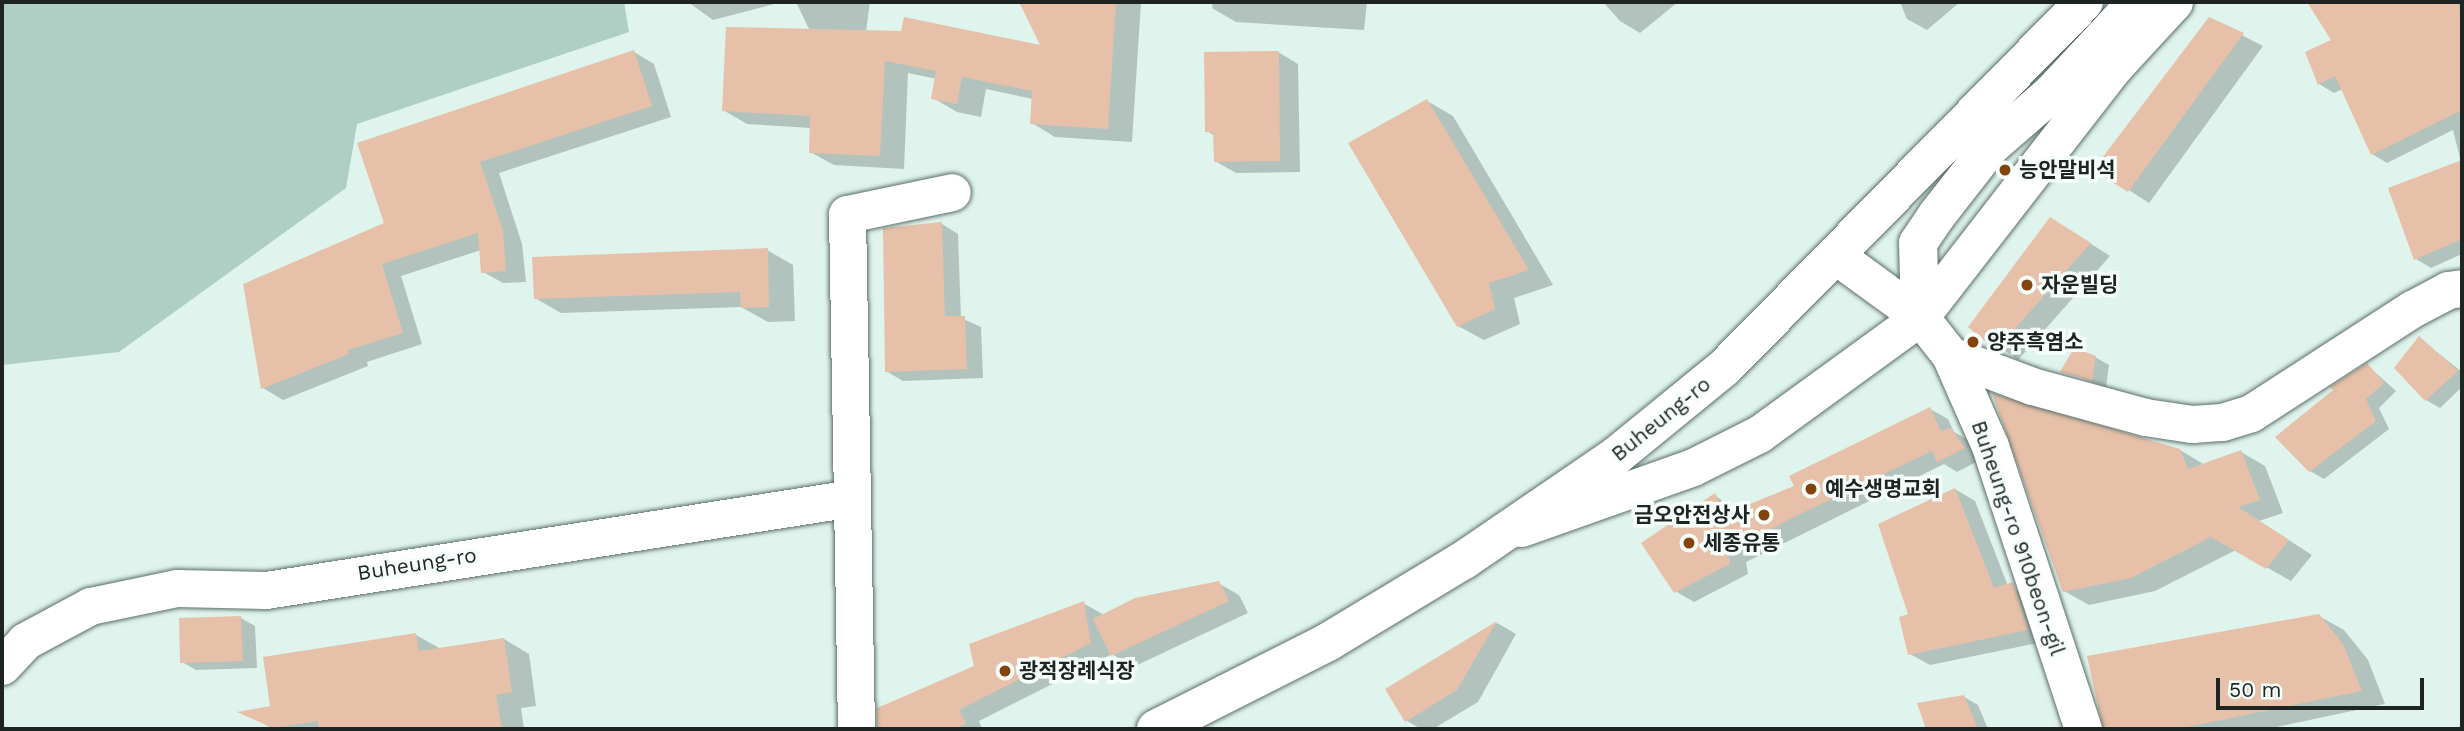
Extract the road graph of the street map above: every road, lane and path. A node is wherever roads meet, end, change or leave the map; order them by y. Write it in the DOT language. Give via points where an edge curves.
graph roads {
  1 [pos="2084,2"];
  2 [pos="2137,2"];
  3 [pos="2174,2"];
  4 [pos="952,192"];
  5 [pos="1835,255"];
  6 [pos="2462,288"];
  7 [pos="1920,317"];
  8 [pos="1950,355"];
  9 [pos="852,498"];
  10 [pos="1506,533"];
  11 [pos="2,666"];
  12 [pos="856,729"];
  13 [pos="1156,729"];
  14 [pos="2083,729"];
  1 -- 5 [label="main road, Buheung-ro"];
  2 -- 7 [label="main road" via="2052,93 1991,146 1937,215 1918,243"];
  3 -- 7 [label="street" via="2115,66"];
  4 -- 9 [label="street" via="847,214"];
  5 -- 7 [label="street, Buheung-ro 910beon-gil"];
  5 -- 10 [label="main road, Buheung-ro" via="1724,368 1571,491"];
  6 -- 8 [label="street" via="2448,290 2412,309 2251,413 2222,422 2192,424 2145,417 2032,386"];
  7 -- 8 [label="street, Buheung-ro 910beon-gil"];
  7 -- 10 [label="street" via="1759,433 1693,467"];
  8 -- 14 [label="street, Buheung-ro 910beon-gil" via="1990,446"];
  9 -- 11 [label="street, Buheung-ro" via="266,590 177,588 90,606 25,641"];
  9 -- 12 [label="street"];
  10 -- 13 [label="main road, Buheung-ro" via="1328,642"];
}
